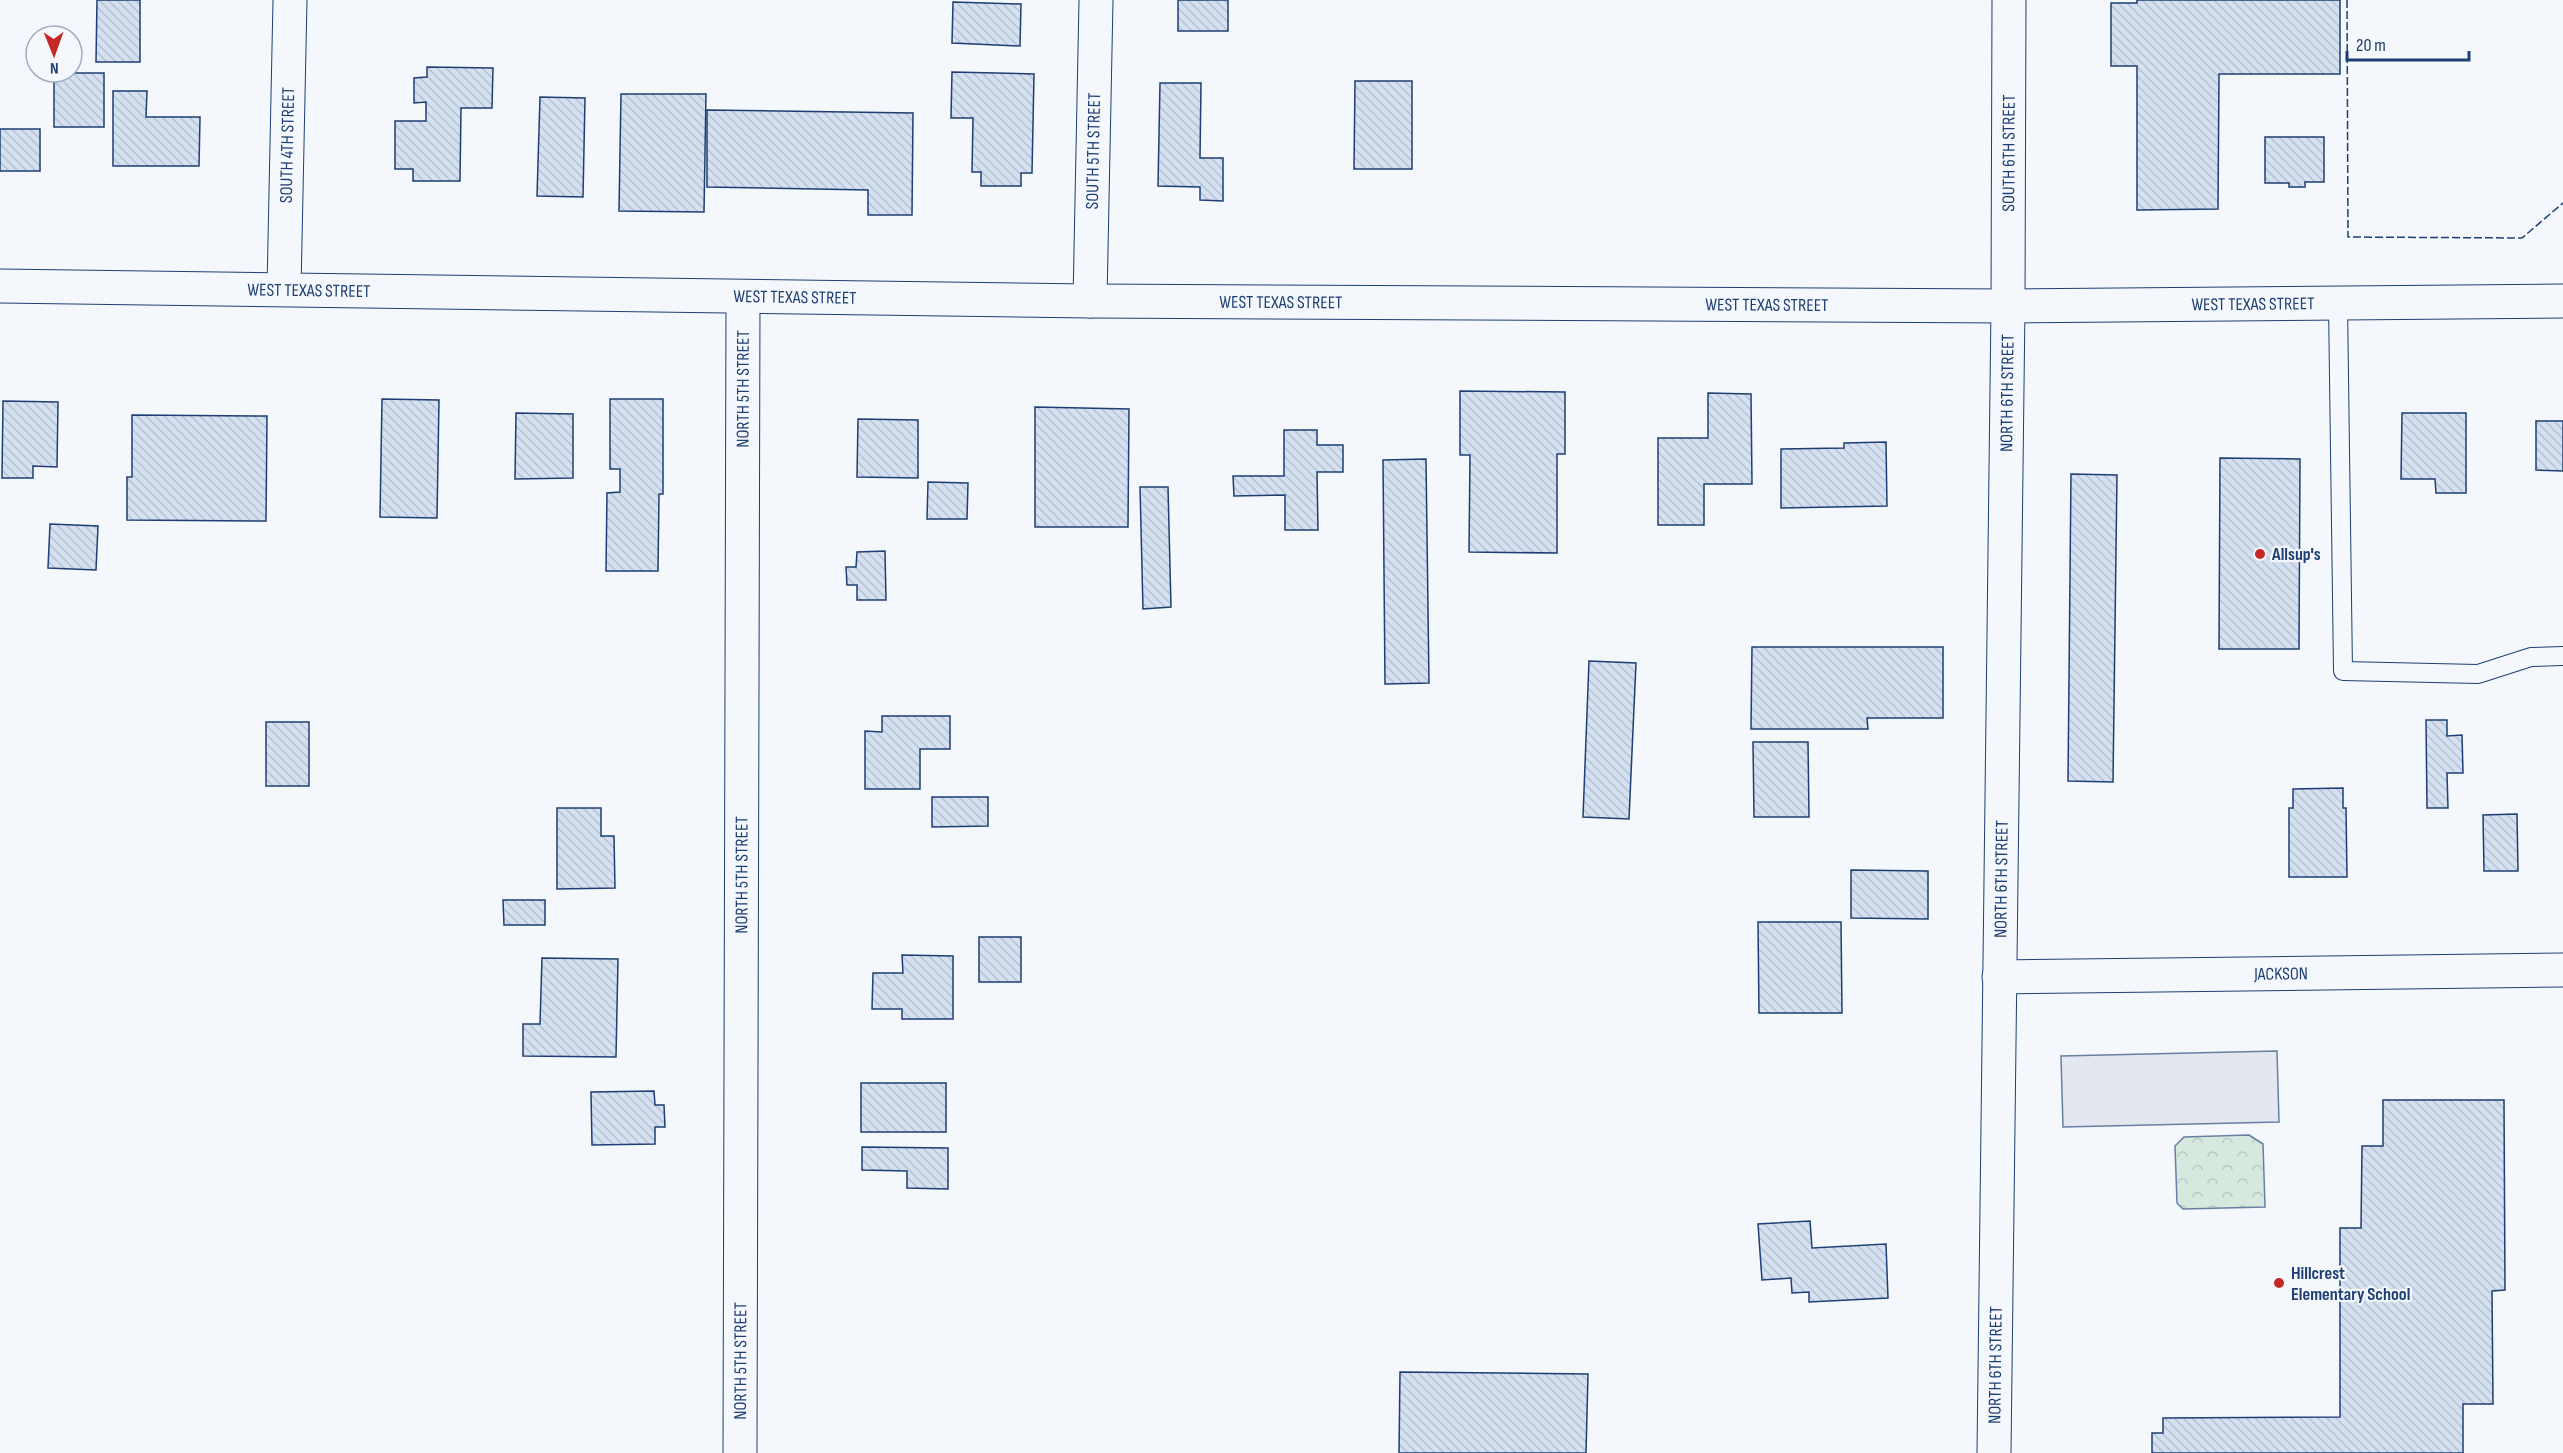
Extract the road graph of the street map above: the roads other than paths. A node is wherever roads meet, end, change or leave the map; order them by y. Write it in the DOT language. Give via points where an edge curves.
graph roads {
  1 [pos="290,0"];
  2 [pos="1096,0"];
  3 [pos="2008,0"];
  4 [pos="0,286"];
  5 [pos="284,289"];
  6 [pos="743,298"];
  7 [pos="1090,301"];
  8 [pos="2563,302"];
  9 [pos="2338,303"];
  10 [pos="2008,306"];
  11 [pos="2563,656"];
  12 [pos="2563,970"];
  13 [pos="1999,977"];
  14 [pos="740,1453"];
  15 [pos="1994,1453"];
  1 -- 5 [label="street, SOUTH 4TH STREET"];
  2 -- 7 [label="street, SOUTH 5TH STREET"];
  3 -- 10 [label="street, SOUTH 6TH STREET"];
  4 -- 5 [label="street, WEST TEXAS STREET"];
  5 -- 6 [label="street, WEST TEXAS STREET"];
  6 -- 7 [label="street, WEST TEXAS STREET"];
  6 -- 14 [label="street, NORTH 5TH STREET"];
  7 -- 10 [label="street, WEST TEXAS STREET"];
  8 -- 9 [label="street, WEST TEXAS STREET"];
  9 -- 10 [label="street, WEST TEXAS STREET"];
  9 -- 11 [label="lane" via="2343,671 2478,674 2531,657"];
  10 -- 13 [label="street, NORTH 6TH STREET"];
  12 -- 13 [label="street, JACKSON"];
  13 -- 15 [label="street, NORTH 6TH STREET"];
}
